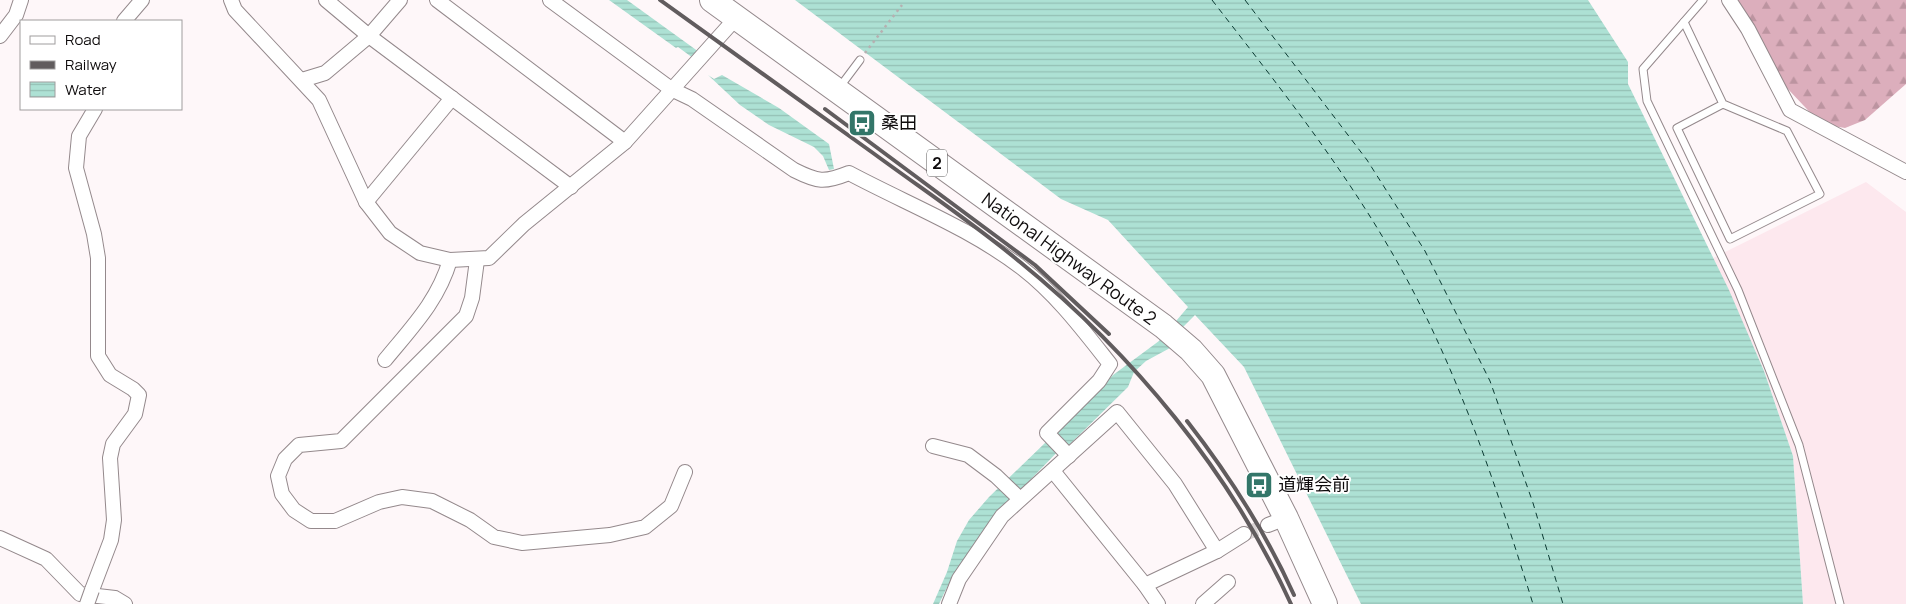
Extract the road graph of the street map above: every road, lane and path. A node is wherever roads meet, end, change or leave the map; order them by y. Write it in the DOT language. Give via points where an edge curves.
graph roads {
  1 [pos="21,0"];
  2 [pos="142,0"];
  3 [pos="231,0"];
  4 [pos="326,0"];
  5 [pos="400,0"];
  6 [pos="437,0"];
  7 [pos="550,0"];
  8 [pos="712,0"];
  9 [pos="1703,0"];
  10 [pos="1730,0"];
  11 [pos="902,5"];
  12 [pos="736,18"];
  13 [pos="125,20"];
  14 [pos="1684,22"];
  15 [pos="0,36"];
  16 [pos="369,36"];
  17 [pos="860,60"];
  18 [pos="302,80"];
  19 [pos="671,89"];
  20 [pos="837,90"];
  21 [pos="452,98"];
  22 [pos="1723,104"];
  23 [pos="94,110"];
  24 [pos="625,142"];
  25 [pos="1906,172"];
  26 [pos="572,187"];
  27 [pos="366,202"];
  28 [pos="450,260"];
  29 [pos="477,260"];
  30 [pos="385,360"];
  31 [pos="933,446"];
  32 [pos="1069,456"];
  33 [pos="1053,471"];
  34 [pos="685,472"];
  35 [pos="1020,499"];
  36 [pos="1244,534"];
  37 [pos="0,538"];
  38 [pos="1217,551"];
  39 [pos="1228,582"];
  40 [pos="1145,585"];
  41 [pos="87,604"];
  42 [pos="125,604"];
  43 [pos="949,604"];
  44 [pos="1158,604"];
  45 [pos="1202,604"];
  46 [pos="1325,604"];
  47 [pos="1840,604"];
  1 -- 15 [label="street" via="16,15"];
  2 -- 13 [label="street"];
  3 -- 18 [label="street" via="235,10 274,54"];
  4 -- 16 [label="street"];
  5 -- 16 [label="street"];
  6 -- 24 [label="street"];
  7 -- 19 [label="street"];
  8 -- 12 [label="highway, National Highway Route 2 / 2"];
  9 -- 14 [label="lane"];
  10 -- 25 [label="street" via="1790,110"];
  11 -- 17 [label="path"];
  12 -- 19 [label="street"];
  12 -- 20 [label="highway, National Highway Route 2 / 2"];
  14 -- 22 [label="lane"];
  14 -- 47 [label="lane" via="1643,69 1647,101 1738,290 1799,445"];
  16 -- 18 [label="street" via="325,73"];
  16 -- 21 [label="street"];
  17 -- 20 [label="lane"];
  18 -- 27 [label="street" via="319,100"];
  19 -- 24 [label="street"];
  19 -- 32 [label="street" via="692,99 801,174 828,181 849,173 974,236 1023,269 1064,306 1110,364 1099,381 1047,433"];
  20 -- 46 [label="highway, National Highway Route 2 / 2" via="1171,332 1213,375 1277,522"];
  21 -- 26 [label="street"];
  21 -- 27 [label="street"];
  22 -- 22 [label="lane" via="1787,132 1820,194 1730,239 1677,128"];
  23 -- 41 [label="street, bridge" via="79,136 76,168 98,258 98,356 110,375 139,395 135,414 113,444 110,458 114,520 111,540"];
  24 -- 26 [label="street"];
  26 -- 29 [label="street" via="524,224 489,258"];
  27 -- 28 [label="street" via="390,233 420,254"];
  28 -- 29 [label="street"];
  28 -- 30 [label="street" via="443,283 432,302"];
  29 -- 34 [label="street" via="466,316 341,441 299,445 285,459 278,476 282,494 294,510 311,521 335,521 379,502 402,497 432,502 470,520 494,537 522,543 600,536 646,527 671,506"];
  31 -- 35 [label="street" via="968,454"];
  32 -- 33 [label="street"];
  32 -- 38 [label="street" via="1117,412 1175,484"];
  33 -- 35 [label="street"];
  33 -- 40 [label="street"];
  35 -- 43 [label="street" via="1002,516 959,579"];
  36 -- 38 [label="street"];
  37 -- 42 [label="street" via="46,559 80,594 115,598"];
  38 -- 40 [label="street"];
  39 -- 45 [label="street"];
  40 -- 44 [label="street"];
}
